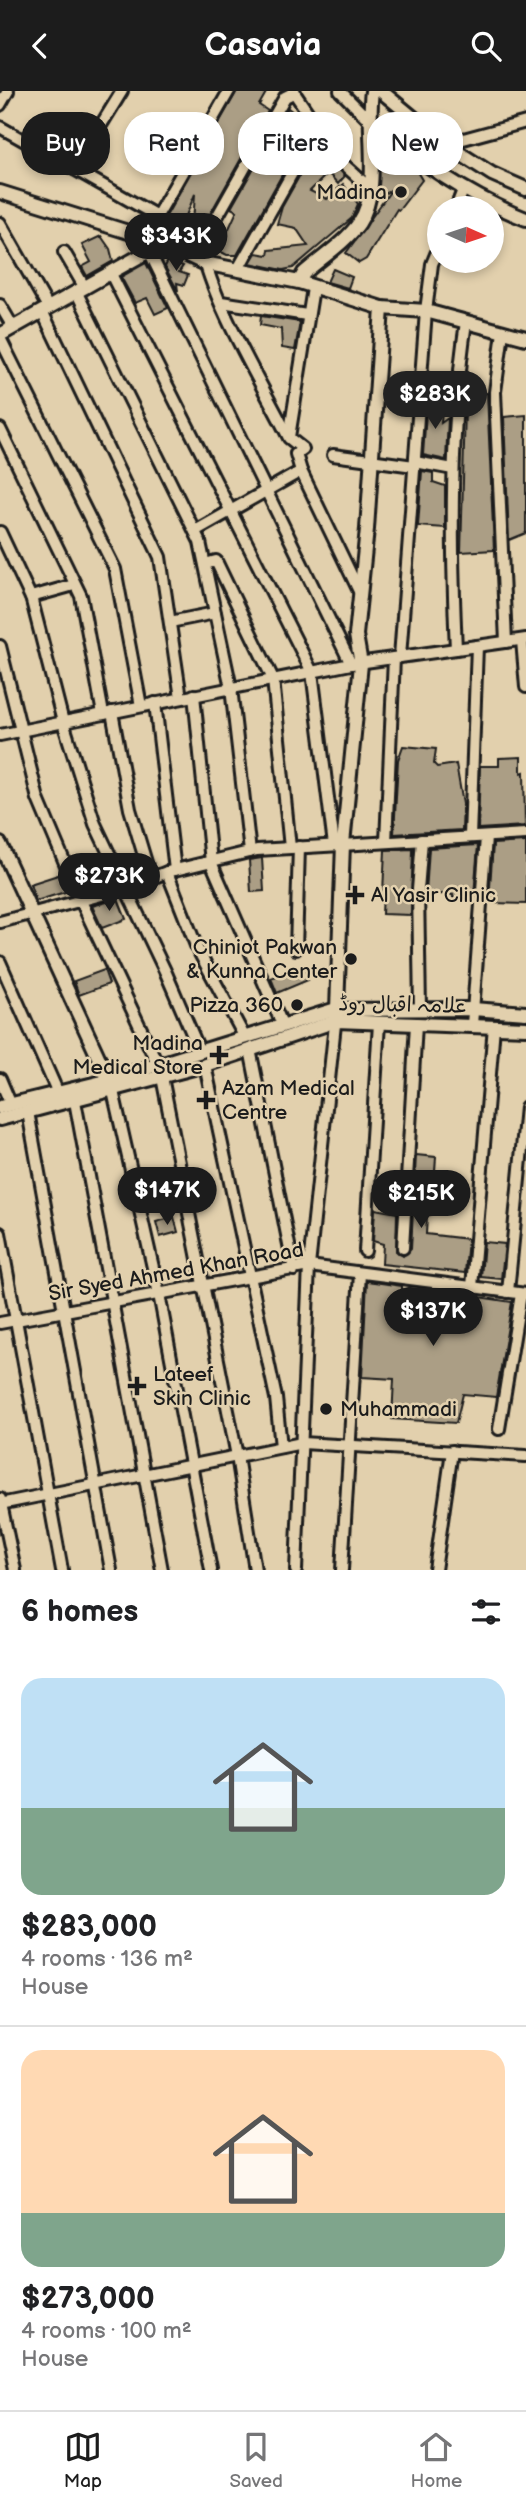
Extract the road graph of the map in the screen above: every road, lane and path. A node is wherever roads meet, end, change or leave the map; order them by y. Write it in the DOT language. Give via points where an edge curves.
graph roads {
  1 [pos="8,91"];
  2 [pos="122,91"];
  3 [pos="229,91"];
  4 [pos="340,91"];
  5 [pos="372,91"];
  6 [pos="381,91"];
  7 [pos="294,92"];
  8 [pos="0,105"];
  9 [pos="109,112"];
  10 [pos="307,112"];
  11 [pos="370,112"];
  12 [pos="406,112"];
  13 [pos="367,115"];
  14 [pos="526,122"];
  15 [pos="0,127"];
  16 [pos="21,139"];
  17 [pos="463,139"];
  18 [pos="463,155"];
  19 [pos="353,173"];
  20 [pos="85,175"];
  21 [pos="291,175"];
  22 [pos="371,175"];
  23 [pos="440,175"];
  24 [pos="524,186"];
  25 [pos="372,190"];
  26 [pos="463,190"];
  27 [pos="0,192"];
  28 [pos="461,196"];
  29 [pos="157,216"];
  30 [pos="526,219"];
  31 [pos="0,223"];
  32 [pos="153,246"];
  33 [pos="64,253"];
  34 [pos="204,263"];
  35 [pos="238,269"];
  36 [pos="110,272"];
  37 [pos="431,273"];
  38 [pos="299,282"];
  39 [pos="313,288"];
  40 [pos="81,290"];
  41 [pos="221,302"];
  42 [pos="0,305"];
  43 [pos="382,308"];
  44 [pos="45,309"];
  45 [pos="426,311"];
  46 [pos="307,315"];
  47 [pos="466,322"];
  48 [pos="13,327"];
  49 [pos="503,332"];
  50 [pos="0,337"];
  51 [pos="526,338"];
  52 [pos="199,356"];
  53 [pos="0,429"];
  54 [pos="289,438"];
  55 [pos="333,455"];
  56 [pos="372,461"];
  57 [pos="414,464"];
  58 [pos="453,469"];
  59 [pos="301,471"];
  60 [pos="265,491"];
  61 [pos="230,511"];
  62 [pos="195,531"];
  63 [pos="0,532"];
  64 [pos="205,564"];
  65 [pos="74,585"];
  66 [pos="359,591"];
  67 [pos="32,600"];
  68 [pos="215,613"];
  69 [pos="170,622"];
  70 [pos="524,639"];
  71 [pos="506,642"];
  72 [pos="0,646"];
  73 [pos="477,646"];
  74 [pos="456,649"];
  75 [pos="397,657"];
  76 [pos="356,664"];
  77 [pos="312,672"];
  78 [pos="273,679"];
  79 [pos="526,687"];
  80 [pos="231,688"];
  81 [pos="194,695"];
  82 [pos="181,698"];
  83 [pos="155,703"];
  84 [pos="141,706"];
  85 [pos="107,713"];
  86 [pos="63,722"];
  87 [pos="21,730"];
  88 [pos="0,735"];
  89 [pos="526,834"];
  90 [pos="470,837"];
  91 [pos="486,837"];
  92 [pos="422,840"];
  93 [pos="386,842"];
  94 [pos="0,844"];
  95 [pos="338,845"];
  96 [pos="295,848"];
  97 [pos="250,852"];
  98 [pos="211,862"];
  99 [pos="171,871"];
  100 [pos="151,879"];
  101 [pos="124,890"];
  102 [pos="81,901"];
  103 [pos="30,914"];
  104 [pos="0,922"];
  105 [pos="296,949"];
  106 [pos="0,962"];
  107 [pos="420,1009"];
  108 [pos="473,1009"];
  109 [pos="526,1013"];
  110 [pos="336,1015"];
  111 [pos="379,1023"];
  112 [pos="282,1024"];
  113 [pos="416,1024"];
  114 [pos="472,1025"];
  115 [pos="494,1026"];
  116 [pos="526,1028"];
  117 [pos="244,1036"];
  118 [pos="250,1049"];
  119 [pos="200,1052"];
  120 [pos="205,1065"];
  121 [pos="160,1071"];
  122 [pos="0,1079"];
  123 [pos="111,1086"];
  124 [pos="58,1093"];
  125 [pos="75,1101"];
  126 [pos="5,1106"];
  127 [pos="526,1107"];
  128 [pos="28,1112"];
  129 [pos="0,1119"];
  130 [pos="0,1234"];
  131 [pos="403,1248"];
  132 [pos="365,1251"];
  133 [pos="309,1266"];
  134 [pos="294,1269"];
  135 [pos="360,1273"];
  136 [pos="250,1277"];
  137 [pos="204,1285"];
  138 [pos="472,1287"];
  139 [pos="508,1292"];
  140 [pos="159,1294"];
  141 [pos="523,1294"];
  142 [pos="113,1302"];
  143 [pos="64,1312"];
  144 [pos="16,1320"];
  145 [pos="0,1323"];
  146 [pos="499,1429"];
  147 [pos="302,1443"];
  148 [pos="349,1445"];
  149 [pos="281,1447"];
  150 [pos="452,1451"];
  151 [pos="237,1456"];
  152 [pos="526,1456"];
  153 [pos="192,1466"];
  154 [pos="145,1475"];
  155 [pos="96,1486"];
  156 [pos="48,1495"];
  157 [pos="0,1502"];
  158 [pos="15,1570"];
  159 [pos="62,1570"];
  160 [pos="111,1570"];
  161 [pos="162,1570"];
  162 [pos="211,1570"];
  163 [pos="255,1570"];
  164 [pos="296,1570"];
  165 [pos="342,1570"];
  166 [pos="435,1570"];
  1 -- 8 [label="street"];
  2 -- 9 [label="street"];
  3 -- 29 [label="street"];
  4 -- 13 [label="street"];
  5 -- 11 [label="street"];
  6 -- 12 [label="street"];
  7 -- 10 [label="street"];
  7 -- 34 [label="street" via="285,97 201,245"];
  14 -- 17 [label="street"];
  15 -- 16 [label="street"];
  18 -- 24 [label="street" via="492,174"];
  19 -- 25 [label="street"];
  20 -- 29 [label="street"];
  21 -- 35 [label="street"];
  22 -- 25 [label="street"];
  23 -- 26 [label="street"];
  25 -- 38 [label="street" via="358,225"];
  26 -- 28 [label="street"];
  26 -- 30 [label="street"];
  27 -- 32 [label="street"];
  29 -- 32 [label="street"];
  31 -- 44 [label="street"];
  32 -- 34 [label="street"];
  32 -- 36 [label="street"];
  32 -- 52 [label="street"];
  32 -- 60 [label="street"];
  33 -- 40 [label="street"];
  34 -- 35 [label="street"];
  34 -- 41 [label="street"];
  35 -- 38 [label="street"];
  36 -- 40 [label="street"];
  36 -- 61 [label="street"];
  37 -- 45 [label="street"];
  38 -- 39 [label="street"];
  39 -- 43 [label="street"];
  39 -- 46 [label="street"];
  40 -- 44 [label="street"];
  40 -- 62 [label="street"];
  41 -- 46 [label="street"];
  41 -- 54 [label="street"];
  42 -- 48 [label="street"];
  43 -- 45 [label="street"];
  43 -- 56 [label="street"];
  44 -- 48 [label="street"];
  44 -- 69 [label="street" via="160,557"];
  45 -- 47 [label="street"];
  45 -- 57 [label="street"];
  46 -- 54 [label="street"];
  47 -- 49 [label="street"];
  47 -- 58 [label="street" via="455,398"];
  48 -- 50 [label="street"];
  49 -- 51 [label="street"];
  49 -- 71 [label="street" via="495,392"];
  50 -- 84 [label="street" via="115,569"];
  53 -- 65 [label="street"];
  54 -- 59 [label="street" via="303,449 296,454"];
  55 -- 56 [label="street"];
  56 -- 57 [label="street"];
  56 -- 66 [label="street"];
  57 -- 58 [label="street"];
  57 -- 75 [label="street"];
  58 -- 74 [label="street"];
  59 -- 60 [label="street"];
  59 -- 66 [label="street"];
  60 -- 61 [label="street"];
  60 -- 76 [label="street"];
  61 -- 62 [label="street"];
  61 -- 77 [label="street"];
  62 -- 64 [label="street"];
  63 -- 67 [label="street"];
  64 -- 68 [label="street"];
  64 -- 78 [label="street" via="216,561"];
  65 -- 67 [label="street"];
  65 -- 85 [label="street" via="81,596"];
  66 -- 76 [label="street"];
  67 -- 86 [label="street"];
  68 -- 69 [label="street"];
  68 -- 80 [label="street"];
  69 -- 82 [label="street"];
  70 -- 71 [label="street"];
  70 -- 79 [label="street"];
  71 -- 73 [label="street"];
  72 -- 87 [label="street"];
  73 -- 74 [label="street"];
  73 -- 90 [label="street"];
  74 -- 75 [label="street"];
  75 -- 76 [label="street"];
  75 -- 93 [label="street"];
  76 -- 77 [label="street"];
  76 -- 95 [label="street"];
  77 -- 78 [label="street"];
  77 -- 95 [label="street"];
  78 -- 80 [label="street"];
  78 -- 96 [label="street"];
  80 -- 81 [label="street"];
  80 -- 97 [label="street"];
  81 -- 82 [label="street"];
  81 -- 98 [label="street"];
  82 -- 83 [label="street"];
  83 -- 84 [label="street"];
  83 -- 99 [label="street"];
  84 -- 85 [label="street"];
  85 -- 86 [label="street"];
  85 -- 100 [label="street"];
  86 -- 87 [label="street"];
  86 -- 101 [label="street" via="95,824"];
  87 -- 88 [label="street"];
  87 -- 102 [label="street" via="38,799"];
  89 -- 91 [label="street"];
  90 -- 91 [label="street"];
  90 -- 92 [label="street"];
  91 -- 108 [label="street"];
  92 -- 93 [label="street"];
  92 -- 107 [label="street"];
  93 -- 95 [label="street"];
  94 -- 103 [label="street"];
  95 -- 96 [label="street"];
  95 -- 110 [label="street"];
  96 -- 97 [label="street"];
  96 -- 105 [label="street"];
  97 -- 98 [label="street"];
  98 -- 99 [label="street"];
  98 -- 112 [label="street"];
  99 -- 100 [label="street"];
  99 -- 117 [label="street" via="197,948"];
  100 -- 101 [label="street"];
  101 -- 102 [label="street"];
  101 -- 119 [label="street"];
  102 -- 103 [label="street"];
  102 -- 121 [label="street"];
  103 -- 104 [label="street"];
  103 -- 123 [label="street"];
  106 -- 124 [label="street"];
  107 -- 108 [label="street, علامہ اقبال روڈ"];
  107 -- 110 [label="street, علامہ اقبال روڈ"];
  108 -- 109 [label="street, علامہ اقبال روڈ"];
  108 -- 114 [label="street"];
  110 -- 111 [label="street, علامہ اقبال روڈ"];
  110 -- 112 [label="street, علامہ اقبال روڈ"];
  110 -- 118 [label="street, علامہ اقبال روڈ"];
  110 -- 133 [label="street"];
  111 -- 113 [label="street, علامہ اقبال روڈ"];
  111 -- 132 [label="street"];
  112 -- 117 [label="street, علامہ اقبال روڈ"];
  113 -- 114 [label="street, علامہ اقبال روڈ"];
  113 -- 131 [label="street"];
  114 -- 115 [label="street, علامہ اقبال روڈ"];
  115 -- 116 [label="street, علامہ اقبال روڈ"];
  115 -- 138 [label="street"];
  117 -- 119 [label="street, علامہ اقبال روڈ"];
  118 -- 120 [label="street, علامہ اقبال روڈ"];
  118 -- 134 [label="street"];
  119 -- 121 [label="street, علامہ اقبال روڈ"];
  120 -- 121 [label="street, علامہ اقبال روڈ"];
  120 -- 136 [label="street"];
  121 -- 123 [label="street, علامہ اقبال روڈ"];
  121 -- 137 [label="street"];
  122 -- 126 [label="street"];
  123 -- 124 [label="street, علامہ اقبال روڈ"];
  123 -- 125 [label="street, علامہ اقبال روڈ"];
  123 -- 140 [label="street"];
  124 -- 126 [label="street, علامہ اقبال روڈ"];
  125 -- 128 [label="street, علامہ اقبال روڈ"];
  125 -- 142 [label="street"];
  127 -- 139 [label="street"];
  128 -- 129 [label="street, علامہ اقبال روڈ"];
  128 -- 143 [label="street"];
  130 -- 144 [label="street"];
  133 -- 134 [label="street, Sir Syed Ahmed Khan Road"];
  133 -- 135 [label="street, Sir Syed Ahmed Khan Road"];
  133 -- 147 [label="street"];
  134 -- 136 [label="street, Sir Syed Ahmed Khan Road"];
  135 -- 138 [label="street, Sir Syed Ahmed Khan Road"];
  135 -- 148 [label="street"];
  136 -- 137 [label="street, Sir Syed Ahmed Khan Road"];
  136 -- 149 [label="street" via="276,1398"];
  137 -- 140 [label="street, Sir Syed Ahmed Khan Road"];
  137 -- 151 [label="street"];
  138 -- 139 [label="street, Sir Syed Ahmed Khan Road"];
  139 -- 141 [label="street, Sir Syed Ahmed Khan Road"];
  140 -- 142 [label="street, Sir Syed Ahmed Khan Road"];
  140 -- 153 [label="street"];
  141 -- 146 [label="street"];
  142 -- 143 [label="street, Sir Syed Ahmed Khan Road"];
  142 -- 154 [label="street"];
  143 -- 144 [label="street, Sir Syed Ahmed Khan Road"];
  143 -- 155 [label="street"];
  144 -- 145 [label="street, Sir Syed Ahmed Khan Road"];
  144 -- 156 [label="street"];
  147 -- 148 [label="street"];
  147 -- 149 [label="street"];
  147 -- 164 [label="street"];
  148 -- 150 [label="street"];
  148 -- 165 [label="street"];
  149 -- 151 [label="street"];
  150 -- 152 [label="street"];
  150 -- 166 [label="street"];
  151 -- 153 [label="street"];
  151 -- 163 [label="street"];
  153 -- 154 [label="street"];
  153 -- 162 [label="street"];
  154 -- 155 [label="street"];
  154 -- 161 [label="street"];
  155 -- 156 [label="street"];
  155 -- 160 [label="street"];
  156 -- 157 [label="street"];
  156 -- 159 [label="street"];
  157 -- 158 [label="street"];
}
